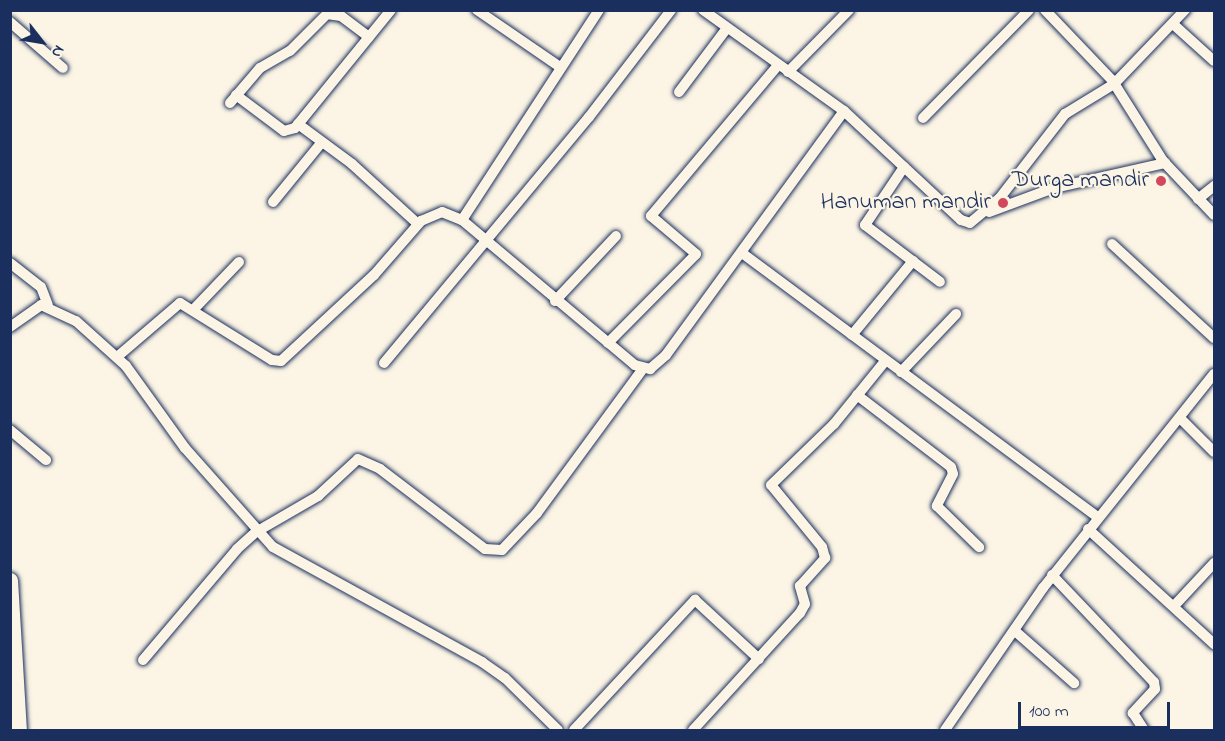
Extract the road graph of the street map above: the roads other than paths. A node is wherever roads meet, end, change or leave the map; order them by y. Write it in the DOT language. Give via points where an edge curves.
graph roads {
  1 [pos="391,10"];
  2 [pos="477,10"];
  3 [pos="599,10"];
  4 [pos="671,10"];
  5 [pos="703,10"];
  6 [pos="849,10"];
  7 [pos="1029,10"];
  8 [pos="1045,10"];
  9 [pos="1185,10"];
  10 [pos="10,22"];
  11 [pos="1173,24"];
  12 [pos="727,28"];
  13 [pos="369,37"];
  14 [pos="1215,61"];
  15 [pos="778,65"];
  16 [pos="560,67"];
  17 [pos="63,68"];
  18 [pos="788,72"];
  19 [pos="1114,84"];
  20 [pos="679,92"];
  21 [pos="844,111"];
  22 [pos="923,118"];
  23 [pos="298,124"];
  24 [pos="322,142"];
  25 [pos="1165,163"];
  26 [pos="904,167"];
  27 [pos="1215,186"];
  28 [pos="1198,199"];
  29 [pos="273,202"];
  30 [pos="987,213"];
  31 [pos="1215,215"];
  32 [pos="462,220"];
  33 [pos="418,224"];
  34 [pos="616,236"];
  35 [pos="485,240"];
  36 [pos="1112,244"];
  37 [pos="742,253"];
  38 [pos="913,261"];
  39 [pos="239,262"];
  40 [pos="10,263"];
  41 [pos="940,282"];
  42 [pos="555,301"];
  43 [pos="48,305"];
  44 [pos="194,309"];
  45 [pos="956,314"];
  46 [pos="10,327"];
  47 [pos="852,334"];
  48 [pos="1215,338"];
  49 [pos="608,343"];
  50 [pos="117,357"];
  51 [pos="886,360"];
  52 [pos="384,363"];
  53 [pos="642,370"];
  54 [pos="901,372"];
  55 [pos="1215,374"];
  56 [pos="857,395"];
  57 [pos="1181,419"];
  58 [pos="10,430"];
  59 [pos="1215,452"];
  60 [pos="46,460"];
  61 [pos="1097,517"];
  62 [pos="1088,528"];
  63 [pos="256,532"];
  64 [pos="979,547"];
  65 [pos="1215,563"];
  66 [pos="1052,575"];
  67 [pos="10,580"];
  68 [pos="1174,606"];
  69 [pos="1015,631"];
  70 [pos="1215,644"];
  71 [pos="759,659"];
  72 [pos="143,660"];
  73 [pos="1074,682"];
  74 [pos="14,700"];
  75 [pos="20,730"];
  76 [pos="558,730"];
  77 [pos="574,730"];
  78 [pos="693,730"];
  79 [pos="945,730"];
  80 [pos="1144,730"];
  1 -- 13 [label="street"];
  2 -- 16 [label="street"];
  3 -- 16 [label="street"];
  4 -- 35 [label="street"];
  5 -- 12 [label="street"];
  6 -- 18 [label="street"];
  7 -- 22 [label="street"];
  8 -- 19 [label="street"];
  9 -- 11 [label="street"];
  10 -- 17 [label="street"];
  11 -- 14 [label="street"];
  11 -- 19 [label="street"];
  12 -- 15 [label="street"];
  12 -- 20 [label="street"];
  13 -- 23 [label="street"];
  13 -- 23 [label="street" via="341,16 327,14 290,51 260,68 233,99 284,131"];
  15 -- 18 [label="street"];
  15 -- 49 [label="street" via="651,216 696,254"];
  16 -- 32 [label="street" via="542,103"];
  18 -- 21 [label="street"];
  19 -- 25 [label="street"];
  19 -- 30 [label="street" via="1065,114"];
  21 -- 26 [label="street"];
  21 -- 37 [label="street"];
  23 -- 24 [label="street"];
  24 -- 29 [label="street"];
  24 -- 33 [label="street"];
  25 -- 28 [label="street"];
  25 -- 30 [label="street" via="1054,188"];
  26 -- 30 [label="street" via="961,220 970,223"];
  26 -- 38 [label="street" via="864,222"];
  27 -- 28 [label="street"];
  28 -- 31 [label="street"];
  32 -- 33 [label="street" via="442,212"];
  32 -- 35 [label="street"];
  33 -- 44 [label="street" via="374,275 281,361 272,360"];
  34 -- 42 [label="street"];
  35 -- 42 [label="street"];
  35 -- 52 [label="street"];
  36 -- 48 [label="street"];
  37 -- 47 [label="street"];
  37 -- 53 [label="street" via="666,355 657,365"];
  38 -- 41 [label="street"];
  38 -- 47 [label="street"];
  39 -- 44 [label="street"];
  40 -- 43 [label="street" via="41,287"];
  42 -- 49 [label="street"];
  43 -- 46 [label="street" via="35,306"];
  43 -- 50 [label="street" via="76,321"];
  44 -- 50 [label="street" via="176,303"];
  45 -- 54 [label="street"];
  47 -- 51 [label="street"];
  49 -- 53 [label="street"];
  50 -- 63 [label="street"];
  51 -- 54 [label="street"];
  51 -- 56 [label="street"];
  53 -- 63 [label="street" via="537,513 502,550 485,549 365,459 358,459 318,496"];
  54 -- 61 [label="street"];
  55 -- 57 [label="street"];
  56 -- 64 [label="street" via="951,467 953,474 937,507"];
  56 -- 71 [label="street" via="771,485 822,548 825,558 800,586 803,608"];
  57 -- 59 [label="street"];
  57 -- 61 [label="street"];
  58 -- 60 [label="street"];
  61 -- 62 [label="street"];
  62 -- 66 [label="street"];
  62 -- 68 [label="street"];
  63 -- 72 [label="street" via="226,560"];
  63 -- 76 [label="street" via="286,556 383,604 482,662 518,689"];
  65 -- 68 [label="street"];
  66 -- 69 [label="street"];
  66 -- 80 [label="street" via="1154,682 1155,689 1133,713"];
  67 -- 74 [label="main road"];
  68 -- 70 [label="street"];
  69 -- 73 [label="street"];
  69 -- 79 [label="street"];
  71 -- 77 [label="street" via="695,600"];
  71 -- 78 [label="street"];
  74 -- 75 [label="main road"];
}
